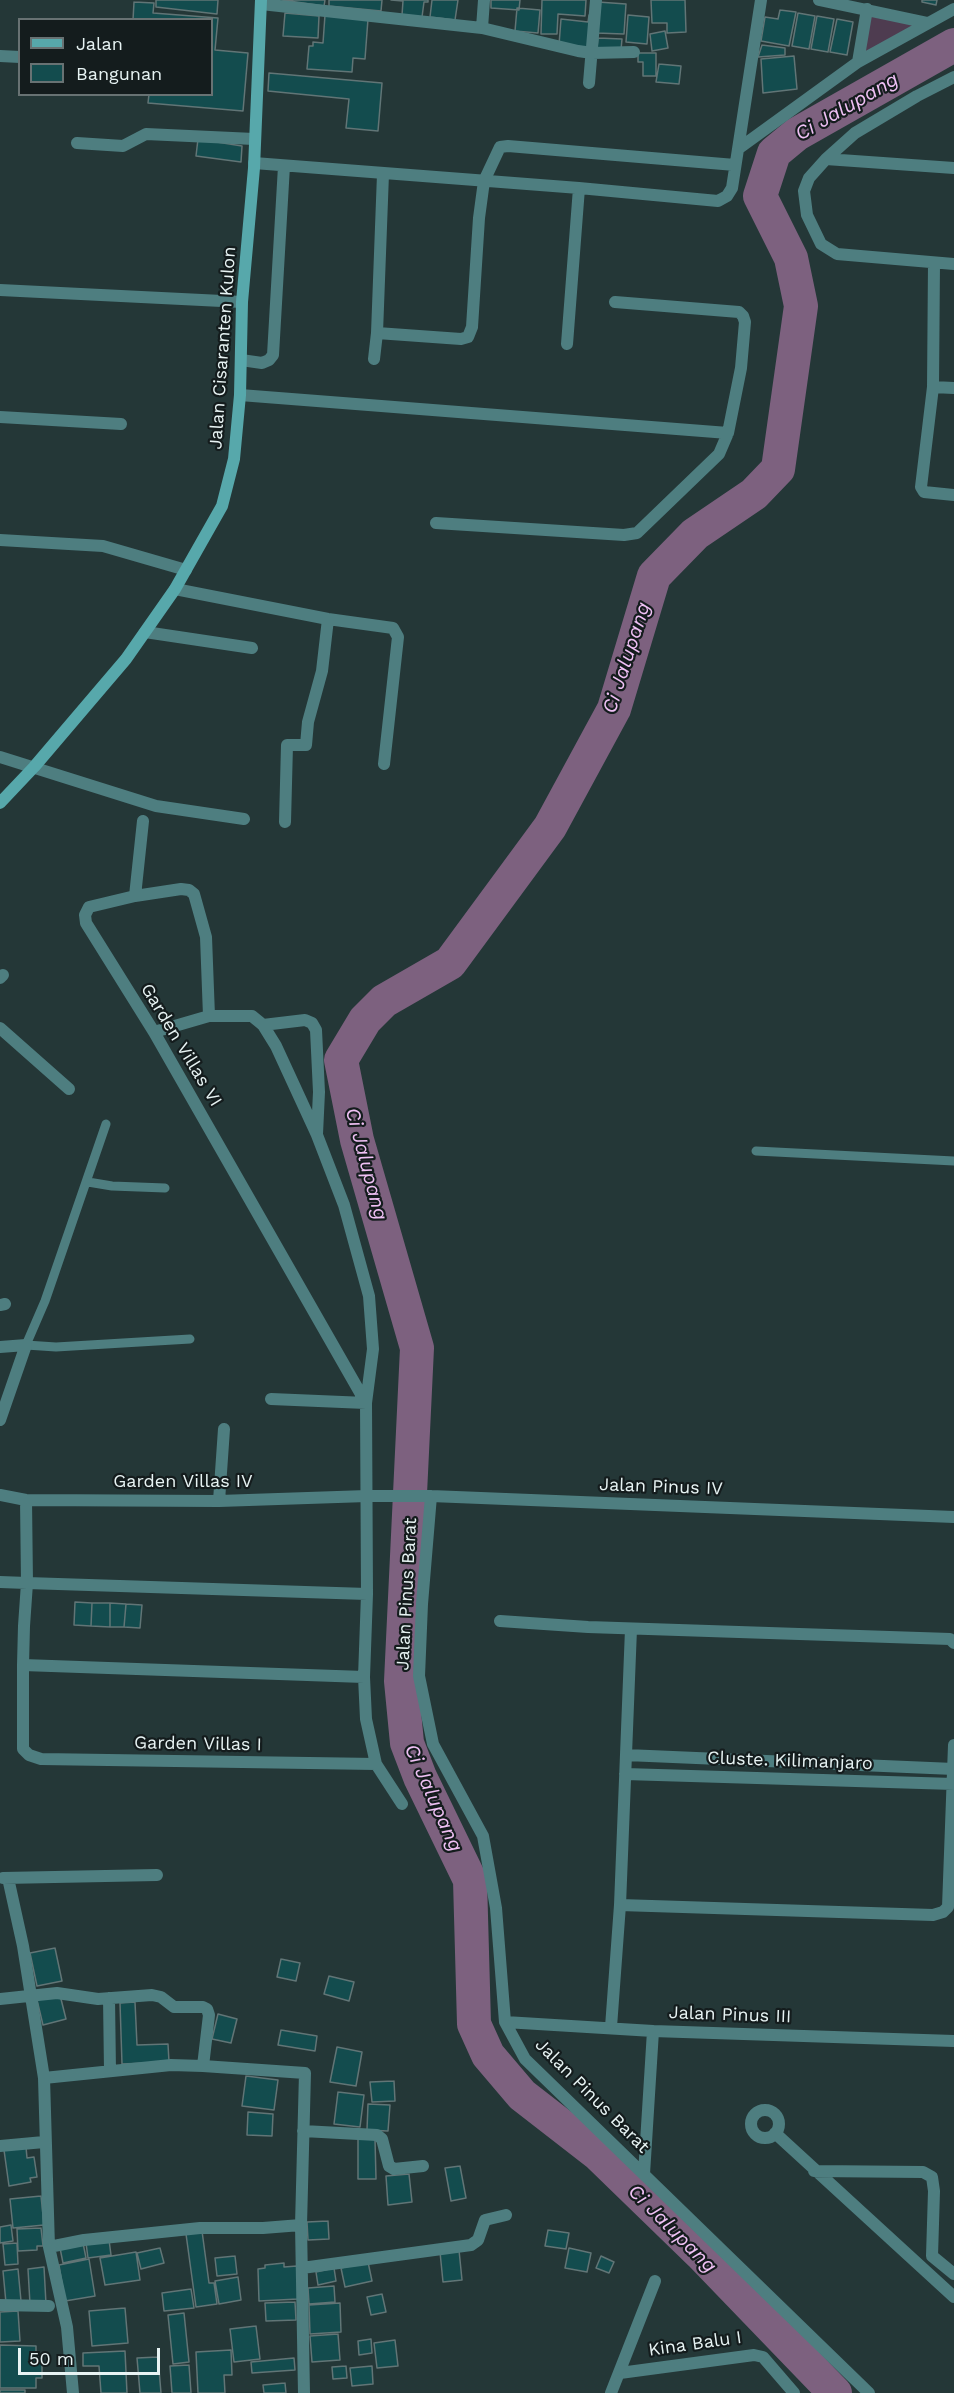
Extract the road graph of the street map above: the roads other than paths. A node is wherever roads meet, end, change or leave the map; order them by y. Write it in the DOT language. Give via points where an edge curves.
graph roads {
  1 [pos="484,0"];
  2 [pos="596,0"];
  3 [pos="761,0"];
  4 [pos="819,0"];
  5 [pos="261,2"];
  6 [pos="867,9"];
  7 [pos="954,9"];
  8 [pos="928,23"];
  9 [pos="482,28"];
  10 [pos="634,52"];
  11 [pos="592,53"];
  12 [pos="0,56"];
  13 [pos="18,57"];
  14 [pos="858,62"];
  15 [pos="954,76"];
  16 [pos="589,83"];
  17 [pos="254,139"];
  18 [pos="77,143"];
  19 [pos="738,149"];
  20 [pos="826,159"];
  21 [pos="254,164"];
  22 [pos="735,165"];
  23 [pos="284,166"];
  24 [pos="954,168"];
  25 [pos="383,174"];
  26 [pos="484,181"];
  27 [pos="579,188"];
  28 [pos="934,263"];
  29 [pos="954,264"];
  30 [pos="0,290"];
  31 [pos="242,302"];
  32 [pos="615,302"];
  33 [pos="377,333"];
  34 [pos="567,344"];
  35 [pos="374,359"];
  36 [pos="241,360"];
  37 [pos="933,387"];
  38 [pos="954,388"];
  39 [pos="240,394"];
  40 [pos="0,417"];
  41 [pos="122,424"];
  42 [pos="728,433"];
  43 [pos="954,495"];
  44 [pos="436,523"];
  45 [pos="0,540"];
  46 [pos="186,570"];
  47 [pos="175,589"];
  48 [pos="328,619"];
  49 [pos="145,632"];
  50 [pos="252,648"];
  51 [pos="0,757"];
  52 [pos="384,764"];
  53 [pos="34,767"];
  54 [pos="0,803"];
  55 [pos="244,819"];
  56 [pos="143,821"];
  57 [pos="285,822"];
  58 [pos="135,896"];
  59 [pos="209,1016"];
  60 [pos="263,1025"];
  61 [pos="0,1028"];
  62 [pos="154,1032"];
  63 [pos="69,1089"];
  64 [pos="106,1124"];
  65 [pos="317,1135"];
  66 [pos="756,1151"];
  67 [pos="954,1161"];
  68 [pos="88,1182"];
  69 [pos="165,1188"];
  70 [pos="190,1339"];
  71 [pos="26,1345"];
  72 [pos="0,1347"];
  73 [pos="271,1399"];
  74 [pos="366,1402"];
  75 [pos="0,1420"];
  76 [pos="224,1429"];
  77 [pos="0,1494"];
  78 [pos="372,1496"];
  79 [pos="427,1496"];
  80 [pos="26,1500"];
  81 [pos="219,1501"];
  82 [pos="954,1517"];
  83 [pos="0,1582"];
  84 [pos="27,1582"];
  85 [pos="367,1594"];
  86 [pos="500,1621"];
  87 [pos="631,1629"];
  88 [pos="954,1643"];
  89 [pos="23,1665"];
  90 [pos="364,1677"];
  91 [pos="954,1745"];
  92 [pos="626,1755"];
  93 [pos="376,1764"];
  94 [pos="953,1769"];
  95 [pos="625,1774"];
  96 [pos="953,1785"];
  97 [pos="402,1804"];
  98 [pos="2,1875"];
  99 [pos="157,1875"];
  100 [pos="620,1905"];
  101 [pos="32,1996"];
  102 [pos="109,1998"];
  103 [pos="0,1999"];
  104 [pos="505,2022"];
  105 [pos="611,2027"];
  106 [pos="653,2031"];
  107 [pos="954,2041"];
  108 [pos="203,2066"];
  109 [pos="110,2071"];
  110 [pos="44,2079"];
  111 [pos="303,2131"];
  112 [pos="775,2133"];
  113 [pos="44,2142"];
  114 [pos="0,2146"];
  115 [pos="423,2166"];
  116 [pos="814,2171"];
  117 [pos="644,2174"];
  118 [pos="506,2215"];
  119 [pos="301,2225"];
  120 [pos="49,2247"];
  121 [pos="302,2268"];
  122 [pos="954,2274"];
  123 [pos="655,2281"];
  124 [pos="954,2297"];
  125 [pos="0,2305"];
  126 [pos="49,2306"];
  127 [pos="620,2373"];
  128 [pos="73,2393"];
  129 [pos="304,2393"];
  130 [pos="610,2393"];
  131 [pos="794,2393"];
  132 [pos="869,2393"];
  1 -- 9 [label="street"];
  2 -- 11 [label="street"];
  3 -- 19 [label="street"];
  4 -- 6 [label="street"];
  5 -- 9 [label="street"];
  5 -- 17 [label="main road, Jalan Cisaranten Kulon"];
  6 -- 8 [label="street"];
  6 -- 14 [label="street"];
  7 -- 8 [label="street"];
  8 -- 14 [label="street"];
  9 -- 11 [label="street"];
  10 -- 11 [label="street"];
  11 -- 16 [label="street"];
  12 -- 13 [label="street"];
  14 -- 19 [label="street"];
  15 -- 20 [label="street" via="855,133"];
  17 -- 18 [label="street" via="146,134 123,146"];
  17 -- 21 [label="main road, Jalan Cisaranten Kulon"];
  19 -- 22 [label="street"];
  20 -- 24 [label="street"];
  20 -- 28 [label="street" via="809,178 804,191 807,215 821,244 837,254"];
  21 -- 23 [label="street"];
  21 -- 31 [label="main road, Jalan Cisaranten Kulon"];
  22 -- 26 [label="street" via="508,146 500,147"];
  22 -- 27 [label="street" via="732,188 718,201"];
  23 -- 25 [label="street"];
  23 -- 36 [label="street" via="273,356 262,363"];
  25 -- 26 [label="street"];
  25 -- 33 [label="street"];
  26 -- 27 [label="street"];
  26 -- 33 [label="street" via="468,337"];
  27 -- 34 [label="street"];
  28 -- 29 [label="street"];
  28 -- 37 [label="street"];
  30 -- 31 [label="street"];
  31 -- 36 [label="main road, Jalan Cisaranten Kulon"];
  32 -- 42 [label="street" via="739,312 743,316 746,322 741,368"];
  33 -- 35 [label="street"];
  36 -- 39 [label="main road, Jalan Cisaranten Kulon"];
  37 -- 38 [label="street"];
  37 -- 43 [label="street" via="922,490"];
  39 -- 42 [label="street"];
  39 -- 46 [label="main road, Jalan Cisaranten Kulon" via="234,459 222,506"];
  40 -- 41 [label="street"];
  42 -- 44 [label="street" via="719,454 637,533"];
  45 -- 46 [label="street" via="104,546"];
  46 -- 47 [label="main road, Jalan Cisaranten Kulon"];
  47 -- 48 [label="street"];
  47 -- 49 [label="main road, Jalan Cisaranten Kulon"];
  48 -- 52 [label="street" via="393,628 397,632"];
  48 -- 57 [label="street" via="322,671 306,745 287,746"];
  49 -- 50 [label="street"];
  49 -- 53 [label="main road, Jalan Cisaranten Kulon"];
  51 -- 53 [label="street"];
  53 -- 54 [label="main road, Jalan Cisaranten Kulon"];
  53 -- 55 [label="street" via="156,806"];
  56 -- 58 [label="street"];
  58 -- 59 [label="street, Garden Villas VI" via="181,889 194,894 206,937"];
  58 -- 62 [label="street, Garden Villas VI" via="89,907 86,923"];
  59 -- 60 [label="street" via="252,1016"];
  59 -- 62 [label="street"];
  60 -- 65 [label="street"];
  60 -- 65 [label="street" via="305,1020 316,1030"];
  61 -- 63 [label="street"];
  62 -- 74 [label="street, Garden Villas VI"];
  64 -- 68 [label="lane"];
  65 -- 74 [label="street" via="344,1205 369,1296 373,1349"];
  66 -- 67 [label="lane"];
  68 -- 69 [label="lane"];
  68 -- 71 [label="lane"];
  70 -- 71 [label="lane" via="56,1347"];
  71 -- 72 [label="street"];
  71 -- 75 [label="street"];
  73 -- 74 [label="street"];
  74 -- 78 [label="street"];
  76 -- 81 [label="street"];
  77 -- 80 [label="street, Garden Villas IV"];
  78 -- 79 [label="street, Jalan Pinus IV"];
  78 -- 81 [label="street, Garden Villas IV"];
  78 -- 85 [label="street"];
  79 -- 82 [label="street, Jalan Pinus IV"];
  79 -- 104 [label="street, Jalan Pinus Barat" via="419,1676 433,1744 483,1836 496,1908"];
  80 -- 81 [label="street, Garden Villas IV"];
  80 -- 84 [label="street"];
  83 -- 84 [label="street"];
  84 -- 85 [label="street"];
  84 -- 89 [label="street"];
  85 -- 90 [label="street"];
  86 -- 87 [label="street"];
  87 -- 88 [label="street" via="950,1639"];
  87 -- 92 [label="street"];
  89 -- 90 [label="street"];
  89 -- 93 [label="street, Garden Villas I" via="23,1749 41,1759"];
  90 -- 93 [label="street" via="366,1719"];
  91 -- 94 [label="street"];
  92 -- 94 [label="street, Cluste. Kilimanjaro"];
  92 -- 95 [label="street"];
  93 -- 97 [label="street"];
  94 -- 96 [label="street"];
  95 -- 96 [label="street, Cluste. Kilimanjaro"];
  95 -- 100 [label="street"];
  96 -- 100 [label="street" via="948,1907 943,1912 933,1915"];
  98 -- 99 [label="street"];
  98 -- 101 [label="street" via="24,1946"];
  100 -- 105 [label="street"];
  101 -- 102 [label="street" via="57,1993"];
  101 -- 103 [label="street"];
  101 -- 110 [label="street"];
  102 -- 108 [label="street" via="152,1995 174,2007 207,2009"];
  102 -- 109 [label="street"];
  104 -- 105 [label="street, Jalan Pinus III"];
  104 -- 117 [label="street, Jalan Pinus Barat" via="525,2059"];
  105 -- 106 [label="street, Jalan Pinus III"];
  106 -- 107 [label="street, Jalan Pinus III"];
  106 -- 117 [label="street"];
  108 -- 109 [label="street"];
  108 -- 111 [label="street" via="305,2073"];
  109 -- 110 [label="street"];
  110 -- 113 [label="street"];
  111 -- 115 [label="street" via="377,2135 382,2139 389,2166"];
  111 -- 119 [label="street"];
  112 -- 116 [label="street"];
  113 -- 114 [label="street"];
  113 -- 120 [label="street"];
  116 -- 122 [label="street" via="923,2172 932,2178 932,2256"];
  116 -- 124 [label="street"];
  117 -- 132 [label="street, Jalan Pinus Barat"];
  118 -- 121 [label="street" via="485,2220 478,2240 471,2245"];
  119 -- 120 [label="street" via="200,2228"];
  119 -- 121 [label="street"];
  120 -- 128 [label="street" via="67,2327"];
  121 -- 129 [label="street"];
  123 -- 127 [label="street"];
  125 -- 126 [label="street"];
  127 -- 130 [label="street"];
  127 -- 131 [label="street, Kina Balu I" via="754,2355 763,2357"];
}
